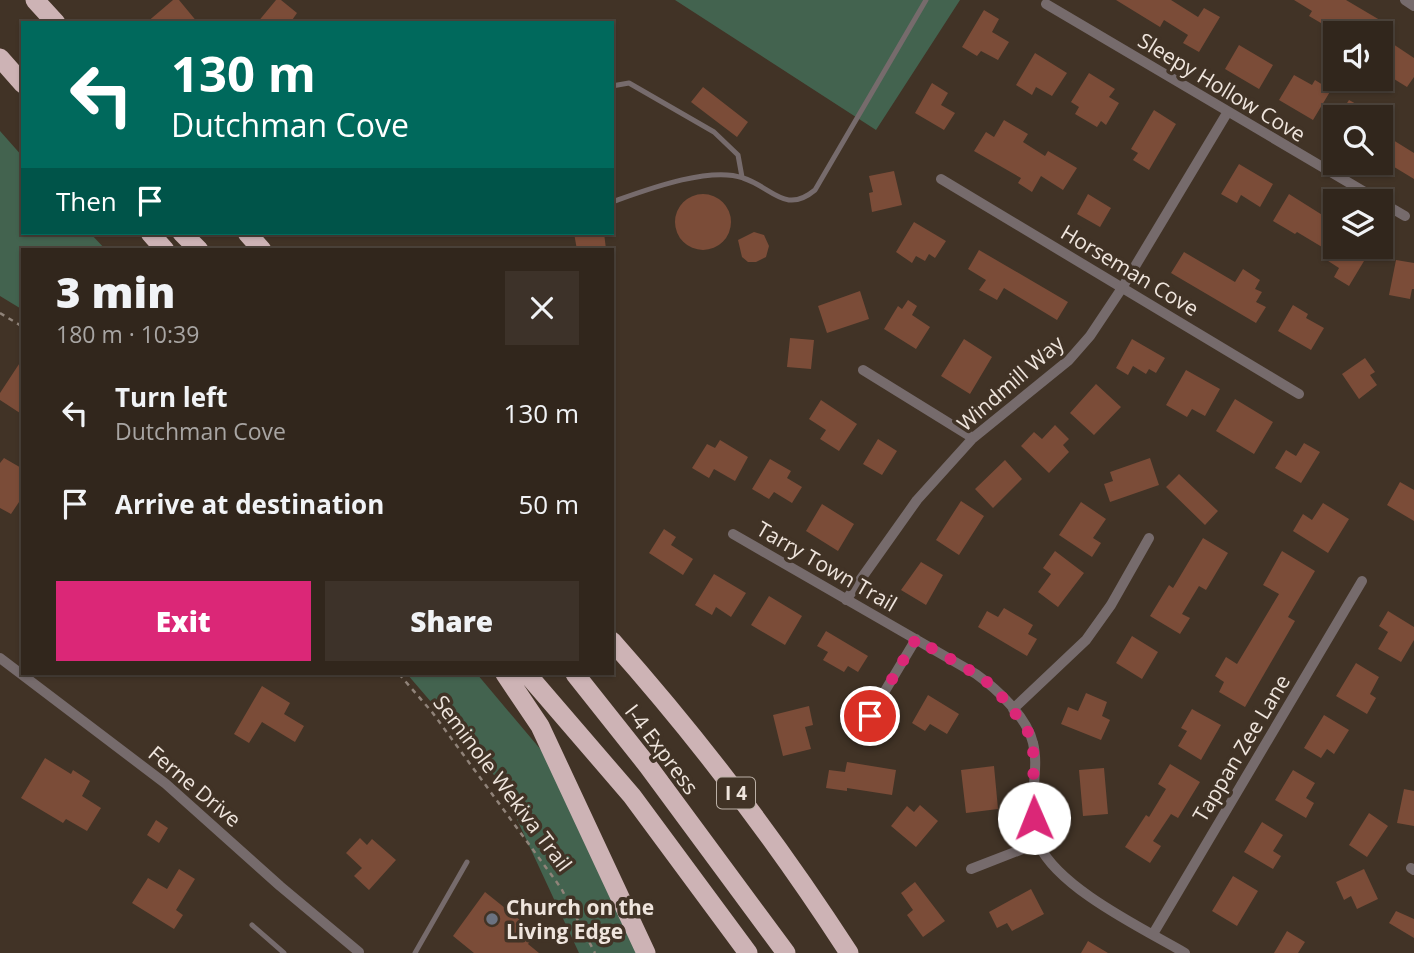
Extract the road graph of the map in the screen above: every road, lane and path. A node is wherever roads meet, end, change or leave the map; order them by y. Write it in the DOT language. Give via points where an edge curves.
graph roads {
  1 [pos="35,0"];
  2 [pos="926,0"];
  3 [pos="1405,0"];
  4 [pos="1046,4"];
  5 [pos="1414,6"];
  6 [pos="54,21"];
  7 [pos="0,58"];
  8 [pos="21,83"];
  9 [pos="614,86"];
  10 [pos="1227,113"];
  11 [pos="742,177"];
  12 [pos="942,179"];
  13 [pos="1358,189"];
  14 [pos="614,201"];
  15 [pos="1393,209"];
  16 [pos="1405,216"];
  17 [pos="185,235"];
  18 [pos="197,248"];
  19 [pos="1122,288"];
  20 [pos="0,313"];
  21 [pos="21,326"];
  22 [pos="863,370"];
  23 [pos="1299,394"];
  24 [pos="973,438"];
  25 [pos="733,534"];
  26 [pos="1149,538"];
  27 [pos="1362,581"];
  28 [pos="846,600"];
  29 [pos="916,639"];
  30 [pos="614,643"];
  31 [pos="0,658"];
  32 [pos="21,674"];
  33 [pos="22,675"];
  34 [pos="399,675"];
  35 [pos="506,675"];
  36 [pos="528,675"];
  37 [pos="576,675"];
  38 [pos="1013,709"];
  39 [pos="870,716"];
  40 [pos="1038,843"];
  41 [pos="467,862"];
  42 [pos="971,869"];
  43 [pos="252,925"];
  44 [pos="1153,934"];
  45 [pos="359,952"];
  46 [pos="284,953"];
  47 [pos="415,953"];
  48 [pos="595,953"];
  49 [pos="646,953"];
  50 [pos="748,953"];
  51 [pos="786,953"];
  52 [pos="849,953"];
  53 [pos="1185,953"];
  1 -- 6 [label="highway"];
  2 -- 11 [label="lane" via="815,190 795,202"];
  3 -- 5 [label="street"];
  4 -- 10 [label="street, Sleepy Hollow Cove"];
  7 -- 8 [label="highway"];
  9 -- 11 [label="lane" via="629,83 714,132 738,155"];
  10 -- 13 [label="street, Sleepy Hollow Cove"];
  10 -- 19 [label="street, Windmill Way"];
  11 -- 14 [label="lane" via="679,180"];
  12 -- 19 [label="street, Horseman Cove"];
  15 -- 16 [label="street, Sleepy Hollow Cove"];
  17 -- 18 [label="highway"];
  19 -- 23 [label="street, Horseman Cove"];
  19 -- 24 [label="street, Windmill Way" via="1069,360"];
  20 -- 21 [label="path"];
  22 -- 24 [label="street"];
  24 -- 28 [label="street, Windmill Way" via="917,500"];
  25 -- 28 [label="street, Tarry Town Trail"];
  26 -- 38 [label="street" via="1086,640"];
  27 -- 44 [label="street, Tappan Zee Lane"];
  28 -- 29 [label="street, Tarry Town Trail"];
  29 -- 38 [label="street, Tarry Town Trail" via="976,674"];
  29 -- 39 [label="street"];
  30 -- 52 [label="highway, I 4" via="723,775"];
  31 -- 32 [label="street, Ferne Drive"];
  33 -- 45 [label="street, Ferne Drive" via="166,784"];
  34 -- 48 [label="path, Seminole Wekiva Trail" via="432,712 561,888"];
  35 -- 49 [label="highway" via="540,726"];
  36 -- 50 [label="highway" via="632,796"];
  37 -- 51 [label="highway, I-4 Express"];
  38 -- 40 [label="street, Tarry Town Trail" via="1033,742"];
  40 -- 42 [label="street"];
  40 -- 44 [label="street" via="1077,888"];
  41 -- 47 [label="lane"];
  43 -- 46 [label="lane"];
  44 -- 53 [label="street"];
}
